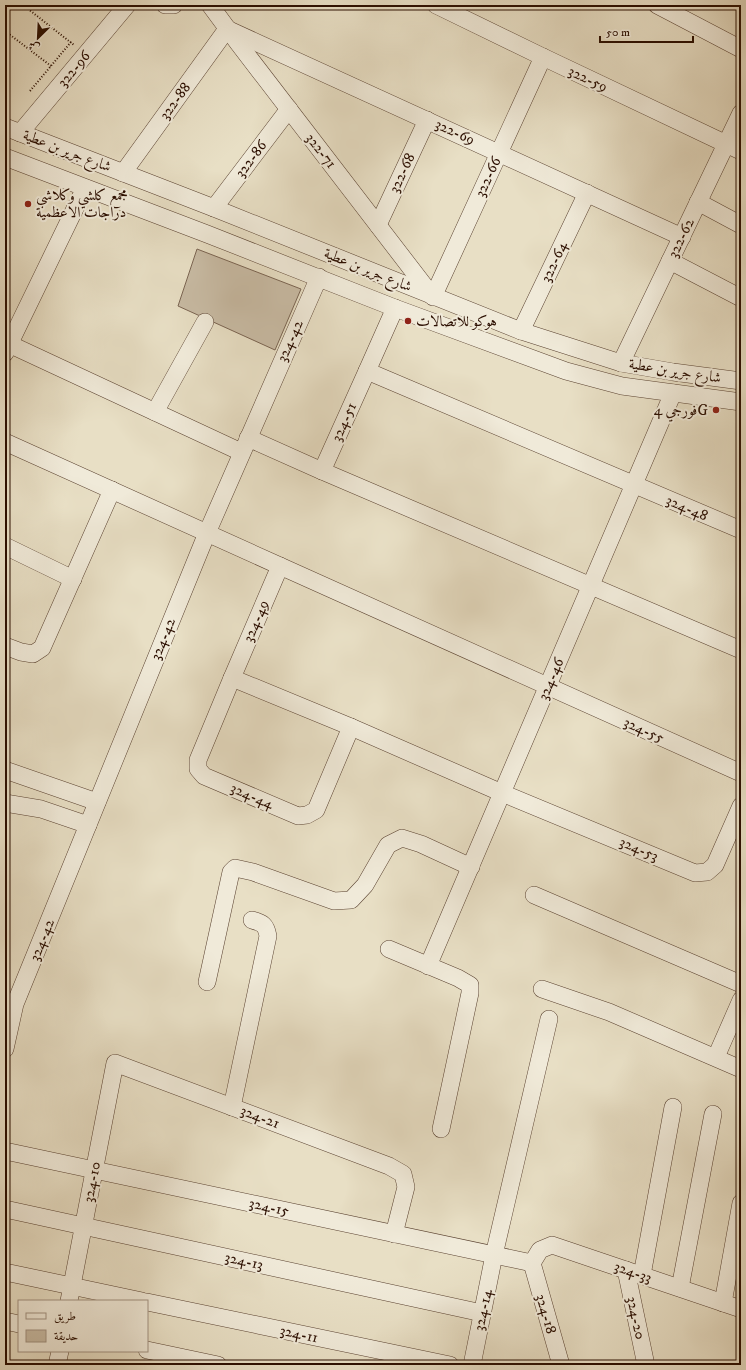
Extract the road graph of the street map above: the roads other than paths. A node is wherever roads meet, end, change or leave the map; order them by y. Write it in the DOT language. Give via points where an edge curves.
graph roads {
  1 [pos="127,5"];
  2 [pos="165,5"];
  3 [pos="174,5"];
  4 [pos="210,5"];
  5 [pos="436,5"];
  6 [pos="657,5"];
  7 [pos="227,29"];
  8 [pos="741,49"];
  9 [pos="543,57"];
  10 [pos="289,109"];
  11 [pos="741,113"];
  12 [pos="427,120"];
  13 [pos="13,130"];
  14 [pos="734,147"];
  15 [pos="499,153"];
  16 [pos="5,157"];
  17 [pos="123,173"];
  18 [pos="85,188"];
  19 [pos="587,193"];
  20 [pos="698,202"];
  21 [pos="214,208"];
  22 [pos="378,225"];
  23 [pos="741,225"];
  24 [pos="682,237"];
  25 [pos="670,261"];
  26 [pos="319,277"];
  27 [pos="433,296"];
  28 [pos="741,298"];
  29 [pos="395,308"];
  30 [pos="484,316"];
  31 [pos="205,322"];
  32 [pos="521,331"];
  33 [pos="475,338"];
  34 [pos="7,349"];
  35 [pos="621,363"];
  36 [pos="367,371"];
  37 [pos="741,381"];
  38 [pos="673,393"];
  39 [pos="741,402"];
  40 [pos="154,412"];
  41 [pos="5,442"];
  42 [pos="244,445"];
  43 [pos="322,471"];
  44 [pos="634,485"];
  45 [pos="112,490"];
  46 [pos="741,530"];
  47 [pos="207,533"];
  48 [pos="5,546"];
  49 [pos="280,566"];
  50 [pos="73,579"];
  51 [pos="591,586"];
  52 [pos="5,646"];
  53 [pos="741,650"];
  54 [pos="232,678"];
  55 [pos="548,686"];
  56 [pos="351,727"];
  57 [pos="5,770"];
  58 [pos="741,773"];
  59 [pos="502,793"];
  60 [pos="97,802"];
  61 [pos="5,803"];
  62 [pos="741,806"];
  63 [pos="88,825"];
  64 [pos="471,867"];
  65 [pos="534,894"];
  66 [pos="252,920"];
  67 [pos="389,949"];
  68 [pos="428,966"];
  69 [pos="207,982"];
  70 [pos="741,984"];
  71 [pos="542,989"];
  72 [pos="741,1000"];
  73 [pos="10,1003"];
  74 [pos="549,1019"];
  75 [pos="5,1049"];
  76 [pos="716,1058"];
  77 [pos="115,1063"];
  78 [pos="741,1069"];
  79 [pos="232,1107"];
  80 [pos="672,1108"];
  81 [pos="713,1114"];
  82 [pos="441,1130"];
  83 [pos="5,1151"];
  84 [pos="94,1170"];
  85 [pos="741,1203"];
  86 [pos="5,1209"];
  87 [pos="84,1227"];
  88 [pos="394,1234"];
  89 [pos="494,1255"];
  90 [pos="532,1263"];
  91 [pos="5,1272"];
  92 [pos="634,1273"];
  93 [pos="680,1288"];
  94 [pos="71,1294"];
  95 [pos="132,1300"];
  96 [pos="148,1302"];
  97 [pos="723,1303"];
  98 [pos="741,1309"];
  99 [pos="482,1313"];
  100 [pos="5,1321"];
  101 [pos="18,1324"];
  102 [pos="148,1350"];
  103 [pos="60,1352"];
  104 [pos="57,1365"];
  105 [pos="218,1365"];
  106 [pos="450,1365"];
  107 [pos="472,1365"];
  108 [pos="561,1365"];
  109 [pos="646,1365"];
  1 -- 13 [label="street, 322-96" via="86,54"];
  2 -- 3 [label="street"];
  4 -- 7 [label="street, 322-71"];
  5 -- 9 [label="street, 322-59"];
  6 -- 8 [label="street"];
  7 -- 10 [label="street, 322-71"];
  7 -- 12 [label="street, 322-69"];
  7 -- 17 [label="street, 322-88"];
  9 -- 14 [label="street, 322-59"];
  9 -- 15 [label="street, 322-66"];
  10 -- 21 [label="street, 322-86"];
  10 -- 22 [label="street, 322-71"];
  11 -- 14 [label="street, 322-62"];
  12 -- 15 [label="street, 322-69"];
  12 -- 22 [label="street, 322-68"];
  13 -- 17 [label="street, شارع جرير بن عطية"];
  14 -- 20 [label="street, 322-62"];
  15 -- 19 [label="street, 322-69"];
  15 -- 27 [label="street, 322-66"];
  16 -- 18 [label="street, شارع جرير بن عطية"];
  17 -- 21 [label="street, شارع جرير بن عطية"];
  18 -- 26 [label="street, شارع جرير بن عطية"];
  18 -- 34 [label="street"];
  19 -- 24 [label="street, 322-69"];
  19 -- 32 [label="street, 322-64"];
  20 -- 23 [label="street"];
  20 -- 24 [label="street, 322-62"];
  21 -- 27 [label="street, شارع جرير بن عطية"];
  22 -- 27 [label="street, 322-71"];
  24 -- 25 [label="street, 322-62"];
  25 -- 28 [label="street"];
  25 -- 35 [label="street, 322-62"];
  26 -- 29 [label="street, شارع جرير بن عطية"];
  26 -- 42 [label="street, 324-42"];
  27 -- 30 [label="street, شارع جرير بن عطية"];
  29 -- 33 [label="street, شارع جرير بن عطية"];
  29 -- 36 [label="street, 324-51"];
  30 -- 32 [label="street, شارع جرير بن عطية"];
  30 -- 33 [label="street"];
  31 -- 40 [label="street"];
  32 -- 35 [label="street, شارع جرير بن عطية"];
  33 -- 38 [label="street, شارع جرير بن عطية" via="566,371 622,386"];
  34 -- 40 [label="street"];
  35 -- 37 [label="street, شارع جرير بن عطية"];
  36 -- 43 [label="street, 324-51"];
  36 -- 44 [label="street"];
  38 -- 39 [label="street, شارع جرير بن عطية"];
  38 -- 44 [label="street, 324-46"];
  40 -- 42 [label="street"];
  41 -- 45 [label="street"];
  42 -- 43 [label="street"];
  42 -- 47 [label="street, 324-42"];
  43 -- 51 [label="street"];
  44 -- 46 [label="street, 324-48"];
  44 -- 51 [label="street, 324-46"];
  45 -- 47 [label="street"];
  45 -- 50 [label="street"];
  47 -- 49 [label="street"];
  47 -- 60 [label="street, 324-42"];
  48 -- 50 [label="street"];
  49 -- 54 [label="street, 324-49"];
  49 -- 55 [label="street"];
  50 -- 52 [label="street" via="42,648 33,654"];
  51 -- 53 [label="street"];
  51 -- 55 [label="street, 324-46"];
  54 -- 56 [label="street"];
  54 -- 56 [label="street, 324-44" via="198,760 198,769 204,776 298,816 308,815 316,810"];
  55 -- 58 [label="street, 324-55"];
  55 -- 59 [label="street, 324-46"];
  56 -- 59 [label="street"];
  57 -- 60 [label="street"];
  59 -- 62 [label="street, 324-53" via="695,873 707,872 715,865"];
  59 -- 64 [label="street, 324-46"];
  60 -- 63 [label="street, 324-42"];
  61 -- 63 [label="street" via="42,809"];
  63 -- 73 [label="street, 324-42"];
  64 -- 68 [label="street, 324-46"];
  64 -- 69 [label="street" via="402,838 388,845 365,885 352,900 334,901 235,868 231,872"];
  65 -- 70 [label="street"];
  66 -- 79 [label="street" via="266,928 268,936"];
  67 -- 68 [label="street"];
  68 -- 82 [label="street" via="470,985"];
  71 -- 76 [label="street" via="609,1012"];
  72 -- 76 [label="street"];
  73 -- 75 [label="street, 324-42"];
  74 -- 89 [label="street, 324-14"];
  76 -- 78 [label="street"];
  77 -- 79 [label="street, 324-21"];
  77 -- 84 [label="street, 324-10"];
  79 -- 88 [label="street, 324-21" via="389,1166 403,1174 406,1188"];
  80 -- 92 [label="street"];
  81 -- 93 [label="street"];
  83 -- 84 [label="street, 324-15"];
  84 -- 87 [label="street, 324-10"];
  84 -- 88 [label="street, 324-15"];
  85 -- 97 [label="street"];
  86 -- 87 [label="street, 324-13"];
  87 -- 94 [label="street, 324-10"];
  87 -- 99 [label="street, 324-13"];
  88 -- 89 [label="street, 324-15"];
  89 -- 90 [label="street, 324-15"];
  89 -- 99 [label="street, 324-14"];
  90 -- 92 [label="street, 324-33" via="540,1250 552,1245"];
  90 -- 108 [label="street, 324-18"];
  91 -- 94 [label="street"];
  92 -- 93 [label="street, 324-33"];
  92 -- 109 [label="street, 324-20"];
  93 -- 97 [label="street, 324-33"];
  94 -- 95 [label="street"];
  96 -- 106 [label="street, 324-11"];
  97 -- 98 [label="street, 324-33"];
  99 -- 107 [label="street, 324-14"];
  100 -- 101 [label="street"];
  102 -- 105 [label="street"];
  103 -- 104 [label="street"];
}
